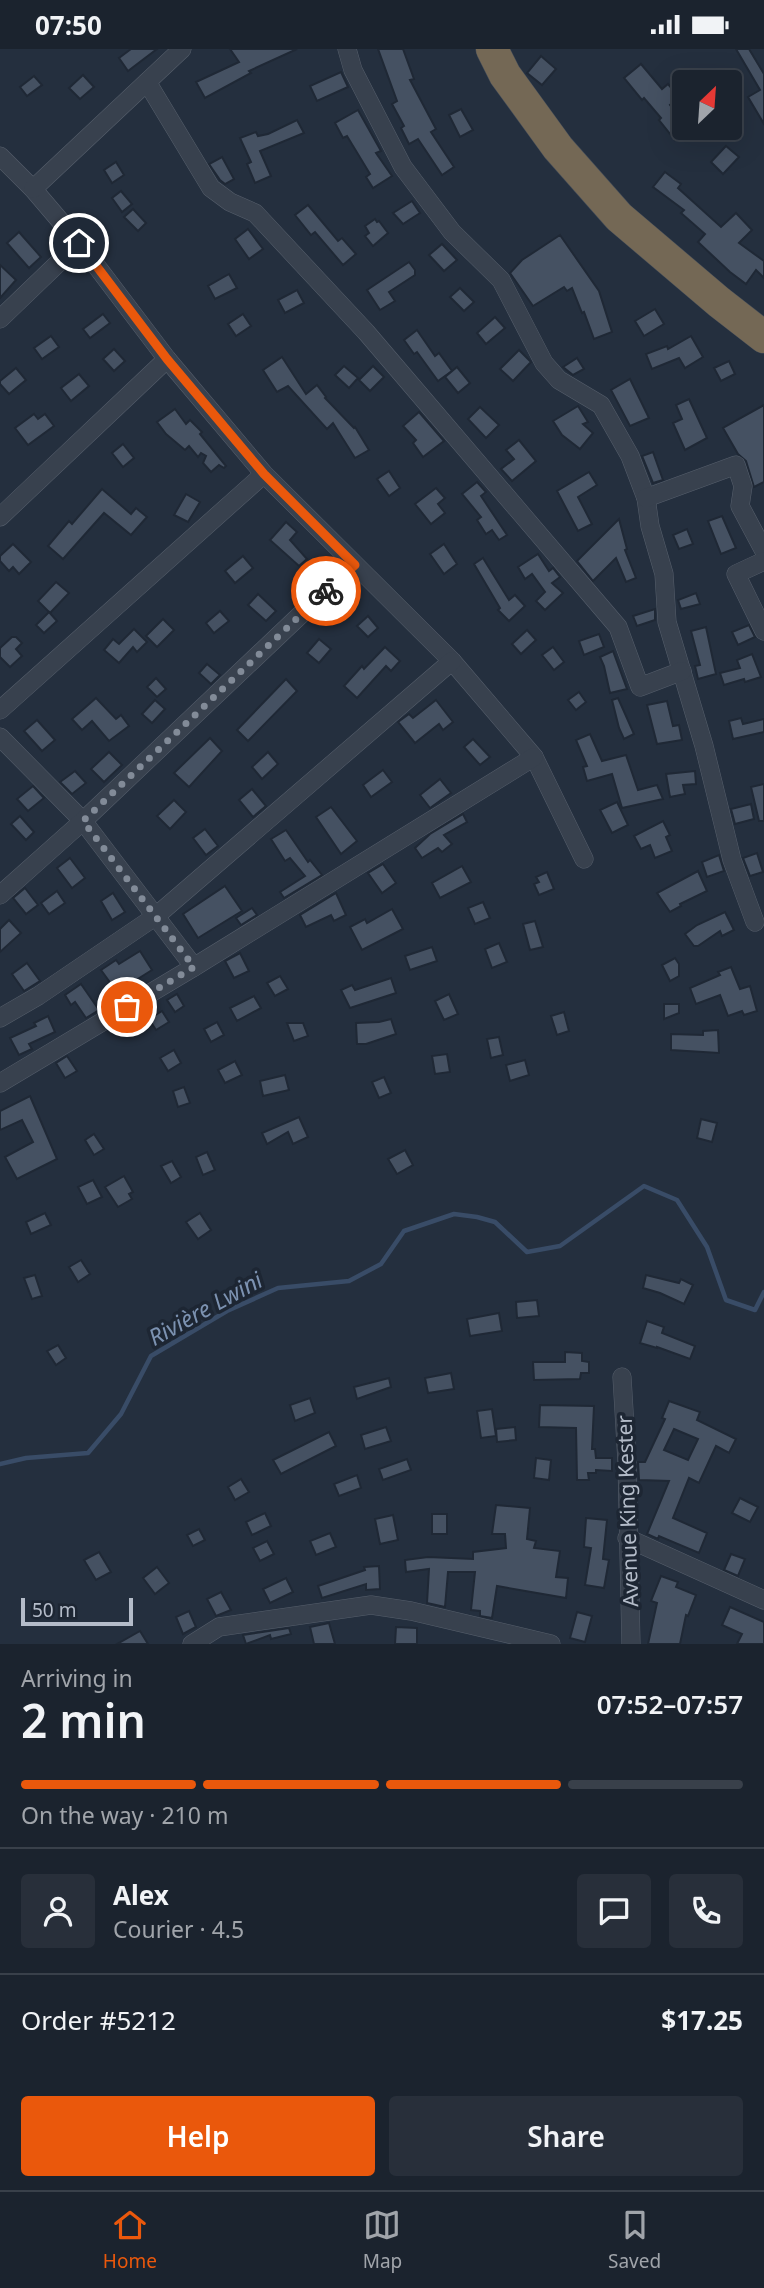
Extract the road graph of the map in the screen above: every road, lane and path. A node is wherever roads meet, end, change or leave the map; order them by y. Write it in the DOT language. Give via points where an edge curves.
graph roads {
  1 [pos="182,49"];
  2 [pos="347,49"];
  3 [pos="492,49"];
  4 [pos="147,82"];
  5 [pos="0,156"];
  6 [pos="33,189"];
  7 [pos="79,243"];
  8 [pos="0,319"];
  9 [pos="764,337"];
  10 [pos="167,359"];
  11 [pos="264,474"];
  12 [pos="646,498"];
  13 [pos="0,516"];
  14 [pos="764,551"];
  15 [pos="764,561"];
  16 [pos="355,565"];
  17 [pos="764,631"];
  18 [pos="452,661"];
  19 [pos="682,671"];
  20 [pos="0,710"];
  21 [pos="0,737"];
  22 [pos="534,757"];
  23 [pos="83,821"];
  24 [pos="584,859"];
  25 [pos="0,895"];
  26 [pos="156,916"];
  27 [pos="755,922"];
  28 [pos="194,967"];
  29 [pos="0,1018"];
  30 [pos="0,1083"];
  31 [pos="622,1377"];
  32 [pos="627,1538"];
  33 [pos="764,1600"];
  34 [pos="192,1644"];
  35 [pos="551,1644"];
  36 [pos="631,1644"];
  1 -- 4 [label="street"];
  2 -- 12 [label="street" via="353,70 403,167 452,232 500,280 544,363 559,380 601,405 630,456"];
  3 -- 9 [label="highway" via="505,75 558,148 620,217"];
  4 -- 6 [label="street"];
  4 -- 19 [label="street" via="211,188 255,213 356,322 618,627 640,687"];
  5 -- 6 [label="street"];
  6 -- 7 [label="street"];
  7 -- 8 [label="street"];
  7 -- 10 [label="street"];
  10 -- 11 [label="street"];
  10 -- 13 [label="street"];
  11 -- 16 [label="street"];
  11 -- 20 [label="street"];
  12 -- 14 [label="street" via="736,465 743,486 740,506"];
  12 -- 19 [label="street" via="664,574 667,622"];
  15 -- 17 [label="street" via="736,574"];
  16 -- 18 [label="street"];
  16 -- 23 [label="street"];
  18 -- 22 [label="street"];
  18 -- 26 [label="street"];
  19 -- 27 [label="street" via="733,860"];
  21 -- 23 [label="street"];
  22 -- 24 [label="street"];
  22 -- 28 [label="street"];
  23 -- 25 [label="street"];
  23 -- 26 [label="street"];
  26 -- 28 [label="street"];
  26 -- 29 [label="street"];
  28 -- 30 [label="street"];
  31 -- 32 [label="street, Avenue King Kester"];
  32 -- 33 [label="street"];
  32 -- 36 [label="street, Avenue King Kester"];
  34 -- 35 [label="street" via="219,1627 371,1605"];
}
